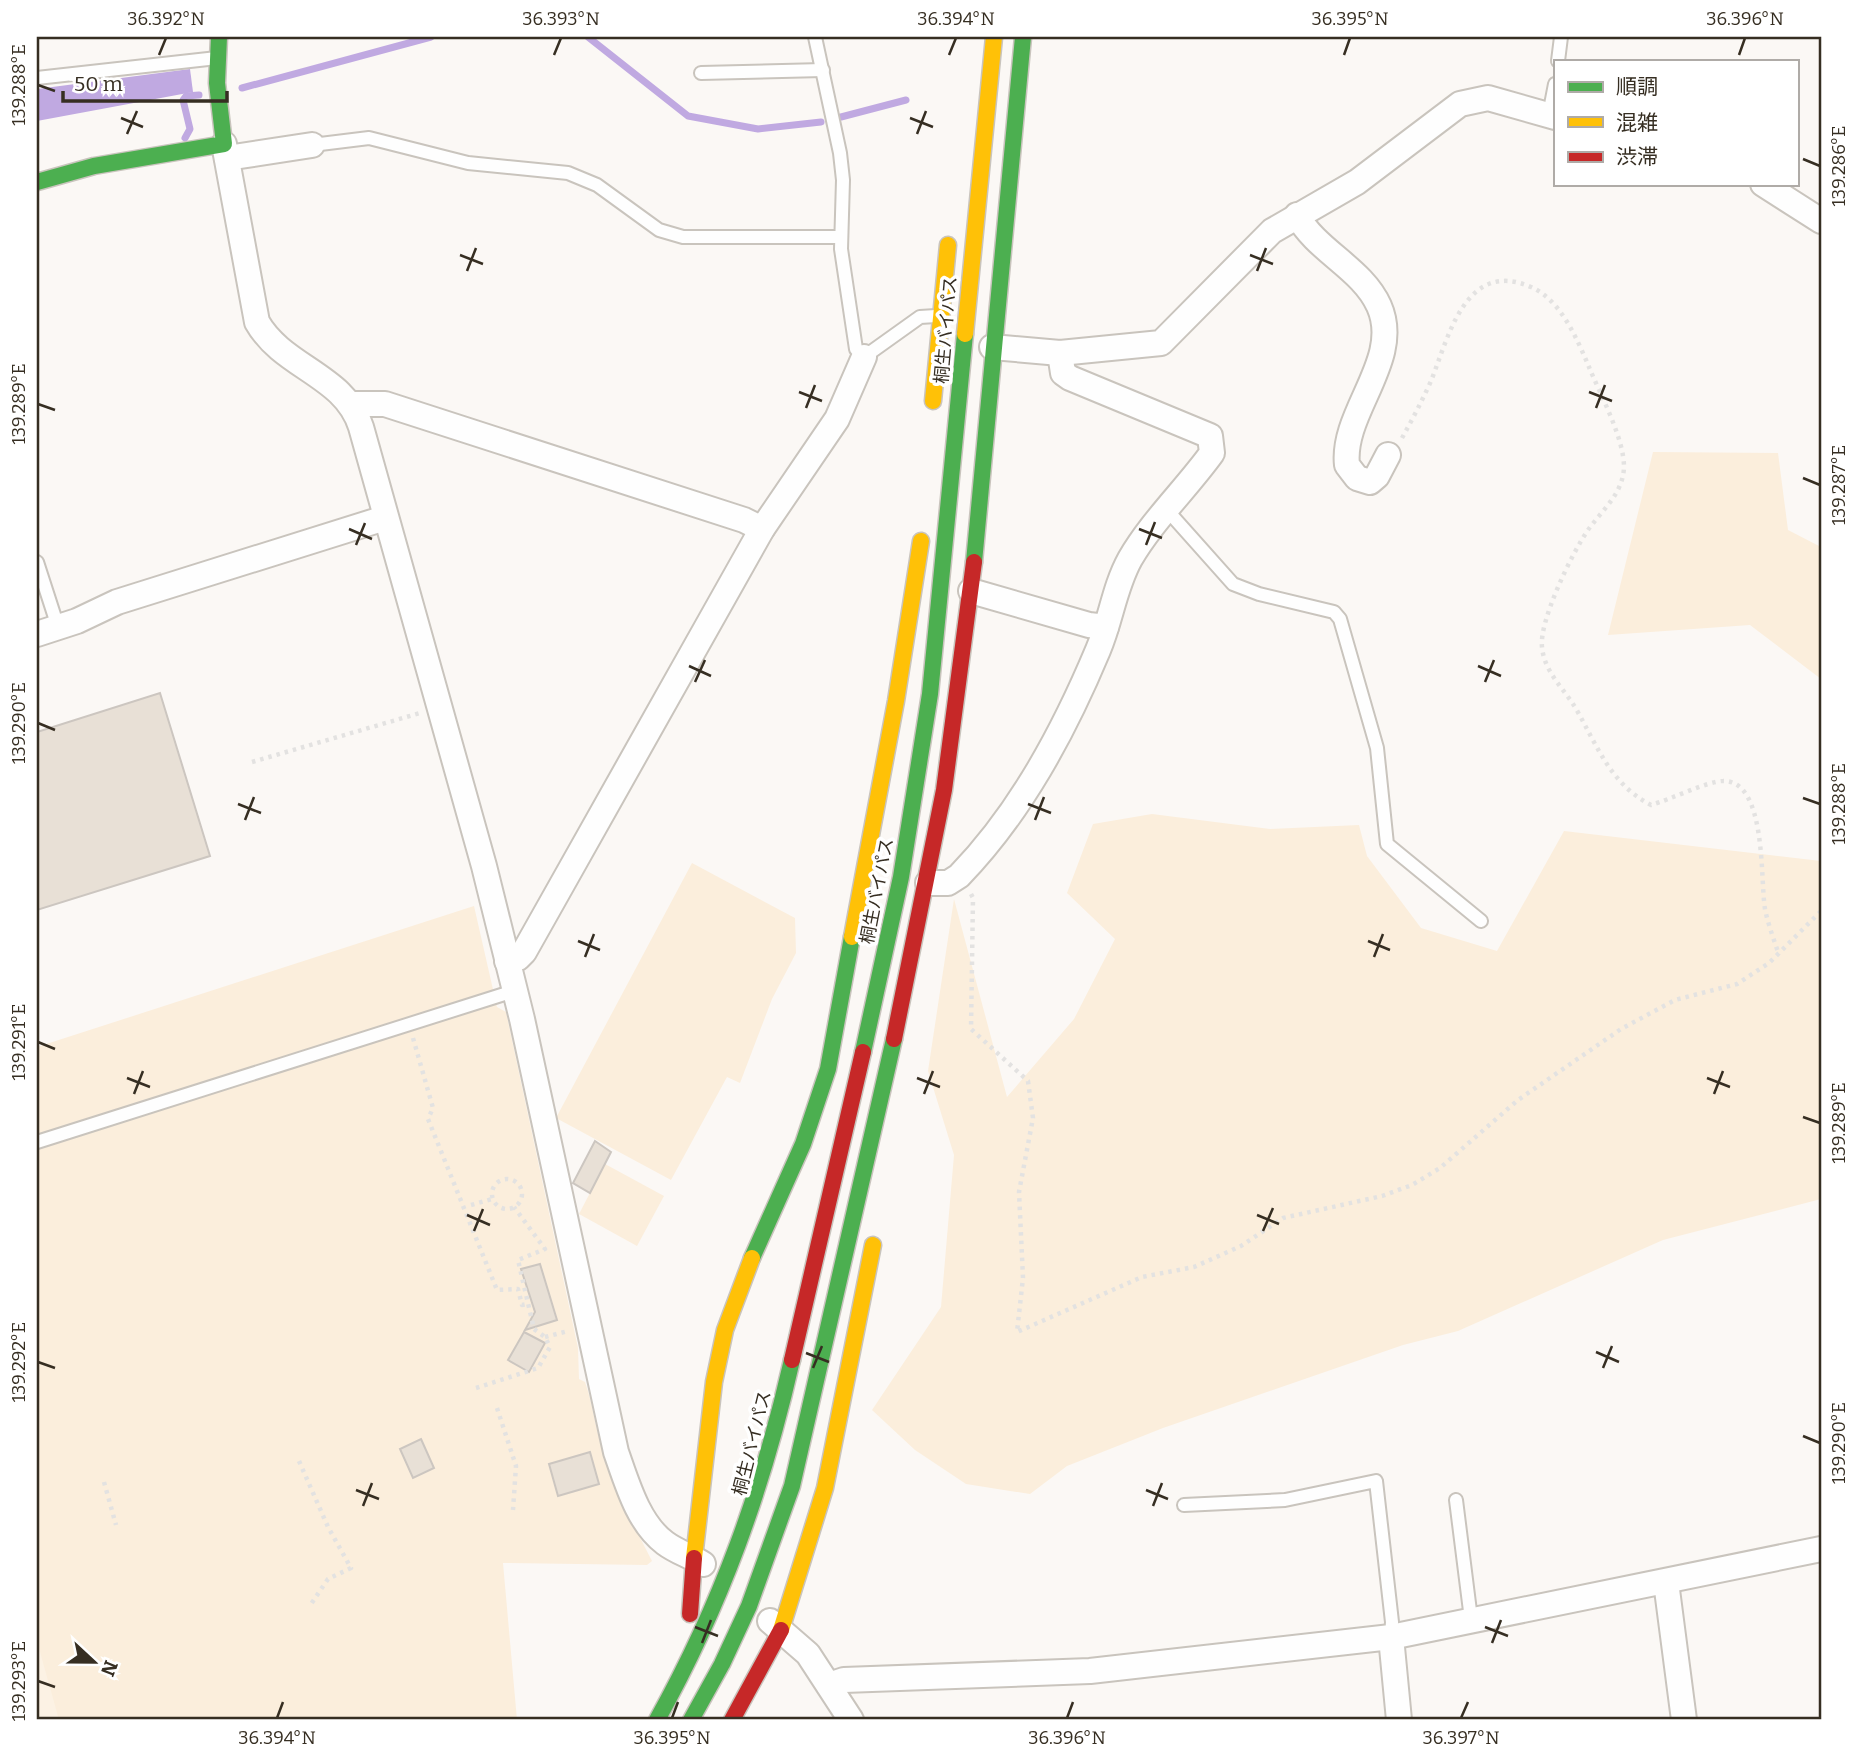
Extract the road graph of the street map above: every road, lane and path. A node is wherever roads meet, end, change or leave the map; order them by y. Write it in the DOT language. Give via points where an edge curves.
graph roads {
  1 [pos="219,37"];
  2 [pos="815,37"];
  3 [pos="987,37"];
  4 [pos="994,37"];
  5 [pos="1023,37"];
  6 [pos="1561,37"];
  7 [pos="217,58"];
  8 [pos="1558,60"];
  9 [pos="822,70"];
  10 [pos="701,73"];
  11 [pos="37,78"];
  12 [pos="972,88"];
  13 [pos="1554,94"];
  14 [pos="1552,116"];
  15 [pos="312,145"];
  16 [pos="225,151"];
  17 [pos="37,182"];
  18 [pos="1766,186"];
  19 [pos="1297,215"];
  20 [pos="1821,221"];
  21 [pos="951,223"];
  22 [pos="840,236"];
  23 [pos="939,317"];
  24 [pos="992,347"];
  25 [pos="1060,353"];
  26 [pos="864,357"];
  27 [pos="352,404"];
  28 [pos="931,422"];
  29 [pos="1388,455"];
  30 [pos="1167,510"];
  31 [pos="385,518"];
  32 [pos="922,527"];
  33 [pos="762,529"];
  34 [pos="37,562"];
  35 [pos="971,591"];
  36 [pos="1106,626"];
  37 [pos="47,631"];
  38 [pos="424,711"];
  39 [pos="252,762"];
  40 [pos="959,876"];
  41 [pos="928,883"];
  42 [pos="1821,911"];
  43 [pos="1481,922"];
  44 [pos="1779,955"];
  45 [pos="914,956"];
  46 [pos="507,961"];
  47 [pos="514,991"];
  48 [pos="408,1024"];
  49 [pos="901,1083"];
  50 [pos="37,1142"];
  51 [pos="492,1199"];
  52 [pos="471,1205"];
  53 [pos="514,1208"];
  54 [pos="876,1232"];
  55 [pos="527,1304"];
  56 [pos="577,1328"];
  57 [pos="545,1337"];
  58 [pos="476,1388"];
  59 [pos="497,1408"];
  60 [pos="299,1461"];
  61 [pos="104,1482"];
  62 [pos="1456,1500"];
  63 [pos="1184,1505"];
  64 [pos="513,1510"];
  65 [pos="116,1525"];
  66 [pos="1821,1549"];
  67 [pos="702,1563"];
  68 [pos="1666,1582"];
  69 [pos="309,1607"];
  70 [pos="690,1614"];
  71 [pos="1471,1619"];
  72 [pos="772,1623"];
  73 [pos="1391,1637"];
  74 [pos="830,1685"];
  75 [pos="657,1720"];
  76 [pos="691,1720"];
  77 [pos="732,1720"];
  78 [pos="850,1720"];
  79 [pos="1399,1720"];
  80 [pos="1684,1720"];
  1 -- 7 [label="main road"];
  2 -- 9 [label="lane"];
  3 -- 12 [label="main road"];
  4 -- 75 [label="main road, 桐生バイパス" via="931,681 901,877 756,1505 704,1634"];
  5 -- 24 [label="main road"];
  6 -- 8 [label="lane"];
  7 -- 11 [label="lane"];
  7 -- 16 [label="main road"];
  9 -- 10 [label="lane"];
  9 -- 22 [label="lane" via="844,180"];
  13 -- 14 [label="lane"];
  14 -- 19 [label="street" via="1488,98 1470,100 1357,182"];
  15 -- 16 [label="street"];
  15 -- 22 [label="lane" via="369,138 468,163 568,173 597,185 659,230 683,237"];
  16 -- 17 [label="main road" via="94,166"];
  16 -- 27 [label="street" via="257,322 277,349 340,390"];
  18 -- 20 [label="street"];
  19 -- 25 [label="street" via="1272,232 1161,343"];
  19 -- 29 [label="street" via="1304,229 1353,273 1378,303 1384,338 1348,445 1347,465 1357,478 1370,482"];
  21 -- 23 [label="main road"];
  22 -- 26 [label="lane" via="856,349"];
  23 -- 26 [label="lane" via="920,317"];
  23 -- 28 [label="main road"];
  24 -- 25 [label="street"];
  24 -- 35 [label="main road"];
  25 -- 30 [label="street" via="1063,373 1070,378 1210,436 1212,453"];
  26 -- 33 [label="street" via="837,419"];
  27 -- 31 [label="street"];
  27 -- 33 [label="street" via="385,404"];
  29 -- 44 [label="path" via="1415,415 1456,317 1476,292 1498,284 1527,285 1564,317 1593,377 1624,467 1616,494 1587,531 1550,605 1542,637 1548,669 1608,768 1628,792 1651,805 1723,781 1744,790 1754,811 1765,908"];
  30 -- 36 [label="street" via="1130,559"];
  30 -- 43 [label="lane" via="1233,584 1334,612 1340,619 1377,748 1387,844"];
  31 -- 37 [label="street" via="117,602"];
  31 -- 46 [label="street"];
  32 -- 67 [label="main road" via="828,1069 803,1144 725,1330 714,1379"];
  33 -- 46 [label="street" via="524,952"];
  34 -- 37 [label="lane"];
  35 -- 36 [label="street"];
  35 -- 41 [label="main road"];
  36 -- 40 [label="street" via="1042,766"];
  38 -- 39 [label="path"];
  40 -- 41 [label="street" via="948,883"];
  40 -- 44 [label="path" via="973,898 971,1029 1028,1081 1033,1118 1019,1192 1023,1278 1017,1332 1143,1277 1194,1267 1241,1246 1283,1218 1412,1185 1440,1168 1518,1100 1621,1029 1675,1000 1737,984"];
  41 -- 45 [label="main road"];
  42 -- 44 [label="path"];
  45 -- 49 [label="main road" via="911,1032"];
  45 -- 76 [label="main road" via="792,1486 730,1650"];
  46 -- 47 [label="street"];
  47 -- 48 [label="lane"];
  47 -- 67 [label="street" via="617,1452 650,1528 664,1543"];
  48 -- 50 [label="lane"];
  48 -- 55 [label="path" via="433,1108 428,1119 496,1290 518,1289 522,1305"];
  51 -- 52 [label="path"];
  51 -- 53 [label="path" via="502,1209"];
  51 -- 53 [label="path" via="499,1180 514,1180 523,1192"];
  53 -- 55 [label="path" via="545,1249 518,1260"];
  54 -- 72 [label="main road" via="820,1512 800,1581"];
  55 -- 57 [label="path" via="534,1329"];
  56 -- 57 [label="path"];
  57 -- 58 [label="path" via="550,1347 538,1368"];
  59 -- 64 [label="path" via="516,1466"];
  60 -- 69 [label="path" via="351,1568 328,1579"];
  61 -- 65 [label="path"];
  62 -- 71 [label="lane"];
  63 -- 73 [label="lane" via="1284,1500 1376,1481"];
  66 -- 68 [label="street"];
  67 -- 70 [label="main road"];
  68 -- 71 [label="street"];
  68 -- 80 [label="street"];
  71 -- 73 [label="street"];
  72 -- 74 [label="street" via="808,1654"];
  72 -- 77 [label="main road"];
  73 -- 74 [label="street" via="1090,1671 844,1679"];
  73 -- 79 [label="street"];
  74 -- 78 [label="street"];
}
